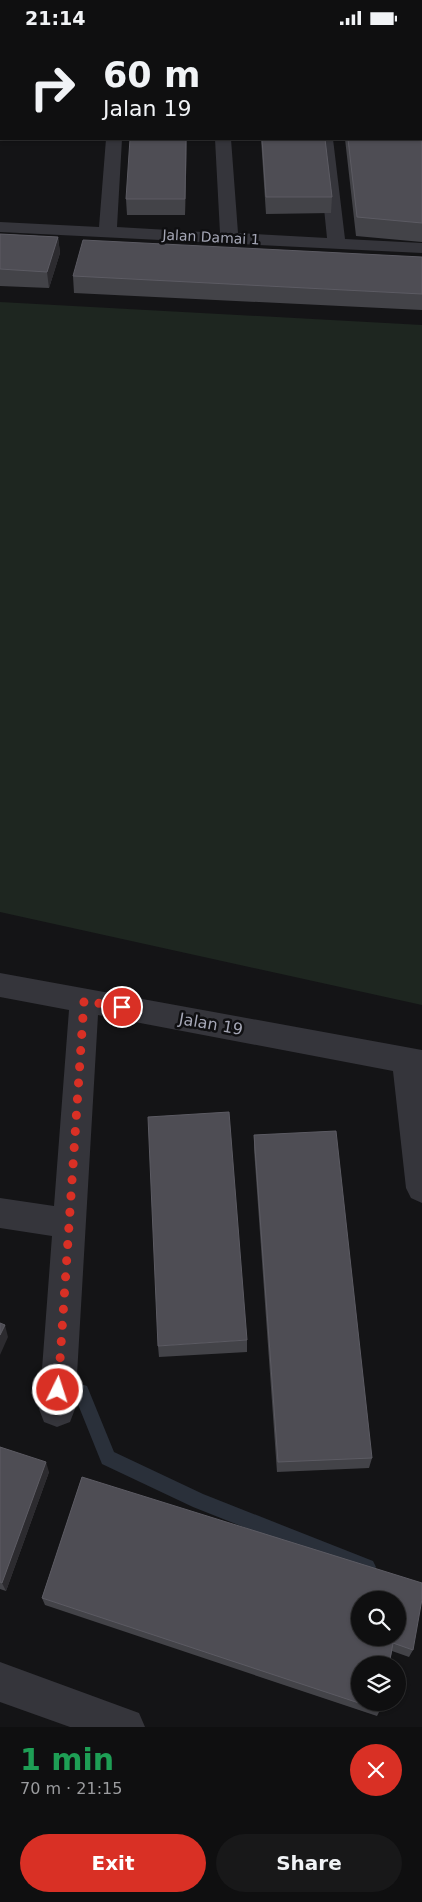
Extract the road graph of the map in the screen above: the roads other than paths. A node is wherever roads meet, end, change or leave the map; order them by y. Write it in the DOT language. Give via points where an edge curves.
graph roads {
  1 [pos="114,140"];
  2 [pos="223,140"];
  3 [pos="325,140"];
  4 [pos="0,227"];
  5 [pos="108,232"];
  6 [pos="229,238"];
  7 [pos="337,244"];
  8 [pos="422,248"];
  9 [pos="0,985"];
  10 [pos="84,1001"];
  11 [pos="414,1061"];
  12 [pos="422,1188"];
  13 [pos="0,1213"];
  14 [pos="69,1223"];
  15 [pos="57,1409"];
  16 [pos="0,1682"];
  17 [pos="110,1725"];
  1 -- 5 [label="street"];
  2 -- 6 [label="street"];
  3 -- 7 [label="street"];
  4 -- 5 [label="street, Jalan Damai 1"];
  5 -- 6 [label="street, Jalan Damai 1"];
  6 -- 7 [label="street, Jalan Damai 1"];
  7 -- 8 [label="street, Jalan Damai 1"];
  9 -- 10 [label="street, Jalan 19"];
  10 -- 11 [label="street, Jalan 19"];
  10 -- 14 [label="street"];
  11 -- 12 [label="street"];
  13 -- 14 [label="street"];
  14 -- 15 [label="street"];
  16 -- 17 [label="street"];
}
